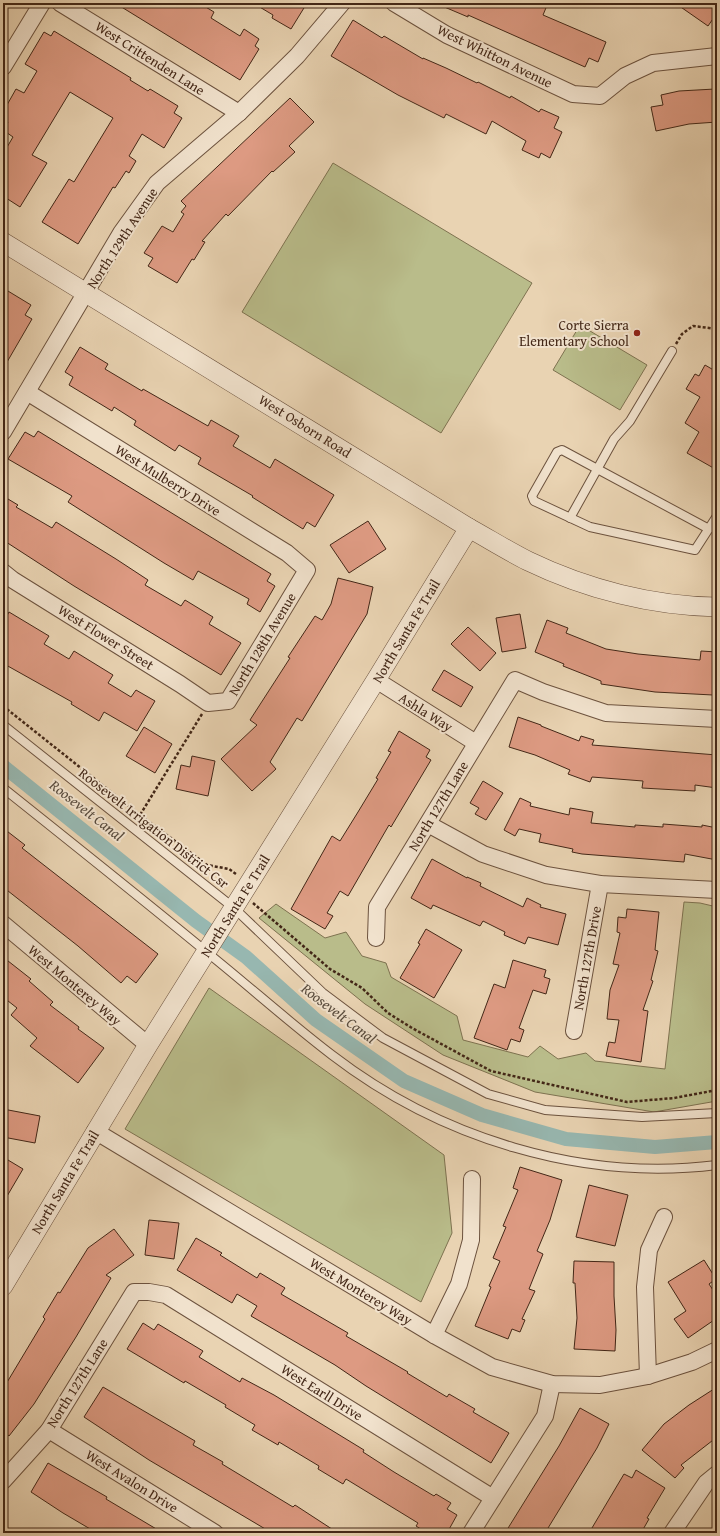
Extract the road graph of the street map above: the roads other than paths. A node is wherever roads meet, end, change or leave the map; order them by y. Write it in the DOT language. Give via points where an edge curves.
graph roads {
  1 [pos="42,3"];
  2 [pos="60,3"];
  3 [pos="342,3"];
  4 [pos="394,3"];
  5 [pos="717,56"];
  6 [pos="3,67"];
  7 [pos="239,113"];
  8 [pos="3,242"];
  9 [pos="86,292"];
  10 [pos="672,351"];
  11 [pos="27,392"];
  12 [pos="3,432"];
  13 [pos="597,468"];
  14 [pos="717,516"];
  15 [pos="570,518"];
  16 [pos="469,528"];
  17 [pos="709,529"];
  18 [pos="307,570"];
  19 [pos="3,572"];
  20 [pos="717,607"];
  21 [pos="376,680"];
  22 [pos="208,703"];
  23 [pos="717,719"];
  24 [pos="3,725"];
  25 [pos="476,743"];
  26 [pos="3,788"];
  27 [pos="428,824"];
  28 [pos="600,884"];
  29 [pos="717,890"];
  30 [pos="239,900"];
  31 [pos="3,924"];
  32 [pos="376,938"];
  33 [pos="208,948"];
  34 [pos="574,1031"];
  35 [pos="148,1045"];
  36 [pos="717,1113"];
  37 [pos="95,1131"];
  38 [pos="717,1165"];
  39 [pos="472,1179"];
  40 [pos="664,1217"];
  41 [pos="3,1286"];
  42 [pos="149,1292"];
  43 [pos="434,1335"];
  44 [pos="717,1350"];
  45 [pos="648,1376"];
  46 [pos="552,1384"];
  47 [pos="49,1430"];
  48 [pos="717,1474"];
  49 [pos="3,1481"];
  50 [pos="493,1498"];
  51 [pos="215,1533"];
  52 [pos="471,1533"];
  53 [pos="672,1533"];
  1 -- 6 [label="street"];
  2 -- 7 [label="street, West Crittenden Lane"];
  3 -- 7 [label="street, North 129th Avenue" via="297,56"];
  4 -- 5 [label="street, West Whitton Avenue" via="447,35 573,94 600,96 625,76 653,63"];
  7 -- 9 [label="street, North 129th Avenue" via="157,183 121,233"];
  8 -- 9 [label="street, West Osborn Road"];
  9 -- 11 [label="street, North 129th Avenue"];
  9 -- 16 [label="street, West Osborn Road"];
  10 -- 13 [label="lane" via="630,421 614,439"];
  11 -- 12 [label="street, North 129th Avenue"];
  11 -- 18 [label="street, West Mulberry Drive" via="287,553"];
  13 -- 15 [label="lane"];
  13 -- 15 [label="lane" via="562,450 557,452 532,496 534,501"];
  13 -- 17 [label="lane"];
  14 -- 17 [label="lane"];
  15 -- 17 [label="lane" via="590,527 695,550"];
  16 -- 20 [label="street, West Osborn Road" via="527,561 571,579 615,593 658,602"];
  16 -- 21 [label="street, North Santa Fe Trail"];
  18 -- 22 [label="street, North 128th Avenue" via="228,701"];
  19 -- 22 [label="street, West Flower Street"];
  21 -- 25 [label="street, Ashla Way"];
  21 -- 30 [label="street, North Santa Fe Trail"];
  23 -- 25 [label="street, North 127th Lane" via="606,713 515,680"];
  24 -- 30 [label="lane, Roosevelt Irrigation District Csr"];
  25 -- 27 [label="street, North 127th Lane"];
  26 -- 33 [label="lane"];
  27 -- 28 [label="street" via="483,854 546,875"];
  27 -- 32 [label="street, North 127th Lane" via="377,907"];
  28 -- 29 [label="street"];
  28 -- 34 [label="street, North 127th Drive"];
  30 -- 33 [label="street, North Santa Fe Trail"];
  30 -- 36 [label="lane, Roosevelt Irrigation District Csr" via="323,993 383,1038 488,1094 545,1110 642,1117"];
  31 -- 35 [label="street, West Monterey Way"];
  33 -- 35 [label="street, North Santa Fe Trail"];
  33 -- 38 [label="lane" via="331,1055 360,1076 423,1112 476,1135 529,1152 594,1166 644,1170"];
  35 -- 37 [label="street, North Santa Fe Trail"];
  37 -- 41 [label="street, North Santa Fe Trail"];
  37 -- 43 [label="street, West Monterey Way"];
  39 -- 43 [label="street" via="472,1240 460,1284"];
  40 -- 45 [label="street" via="649,1250 645,1287"];
  42 -- 47 [label="street, North 127th Lane" via="134,1292"];
  42 -- 50 [label="street, West Earll Drive" via="166,1295"];
  43 -- 46 [label="street, West Monterey Way" via="492,1367"];
  44 -- 45 [label="street, West Monterey Way" via="692,1362"];
  45 -- 46 [label="street, West Monterey Way" via="600,1385"];
  46 -- 50 [label="street" via="545,1416"];
  47 -- 49 [label="street, North 127th Lane"];
  47 -- 51 [label="street, West Avalon Drive"];
  48 -- 53 [label="street" via="706,1483"];
  50 -- 52 [label="street"];
}
